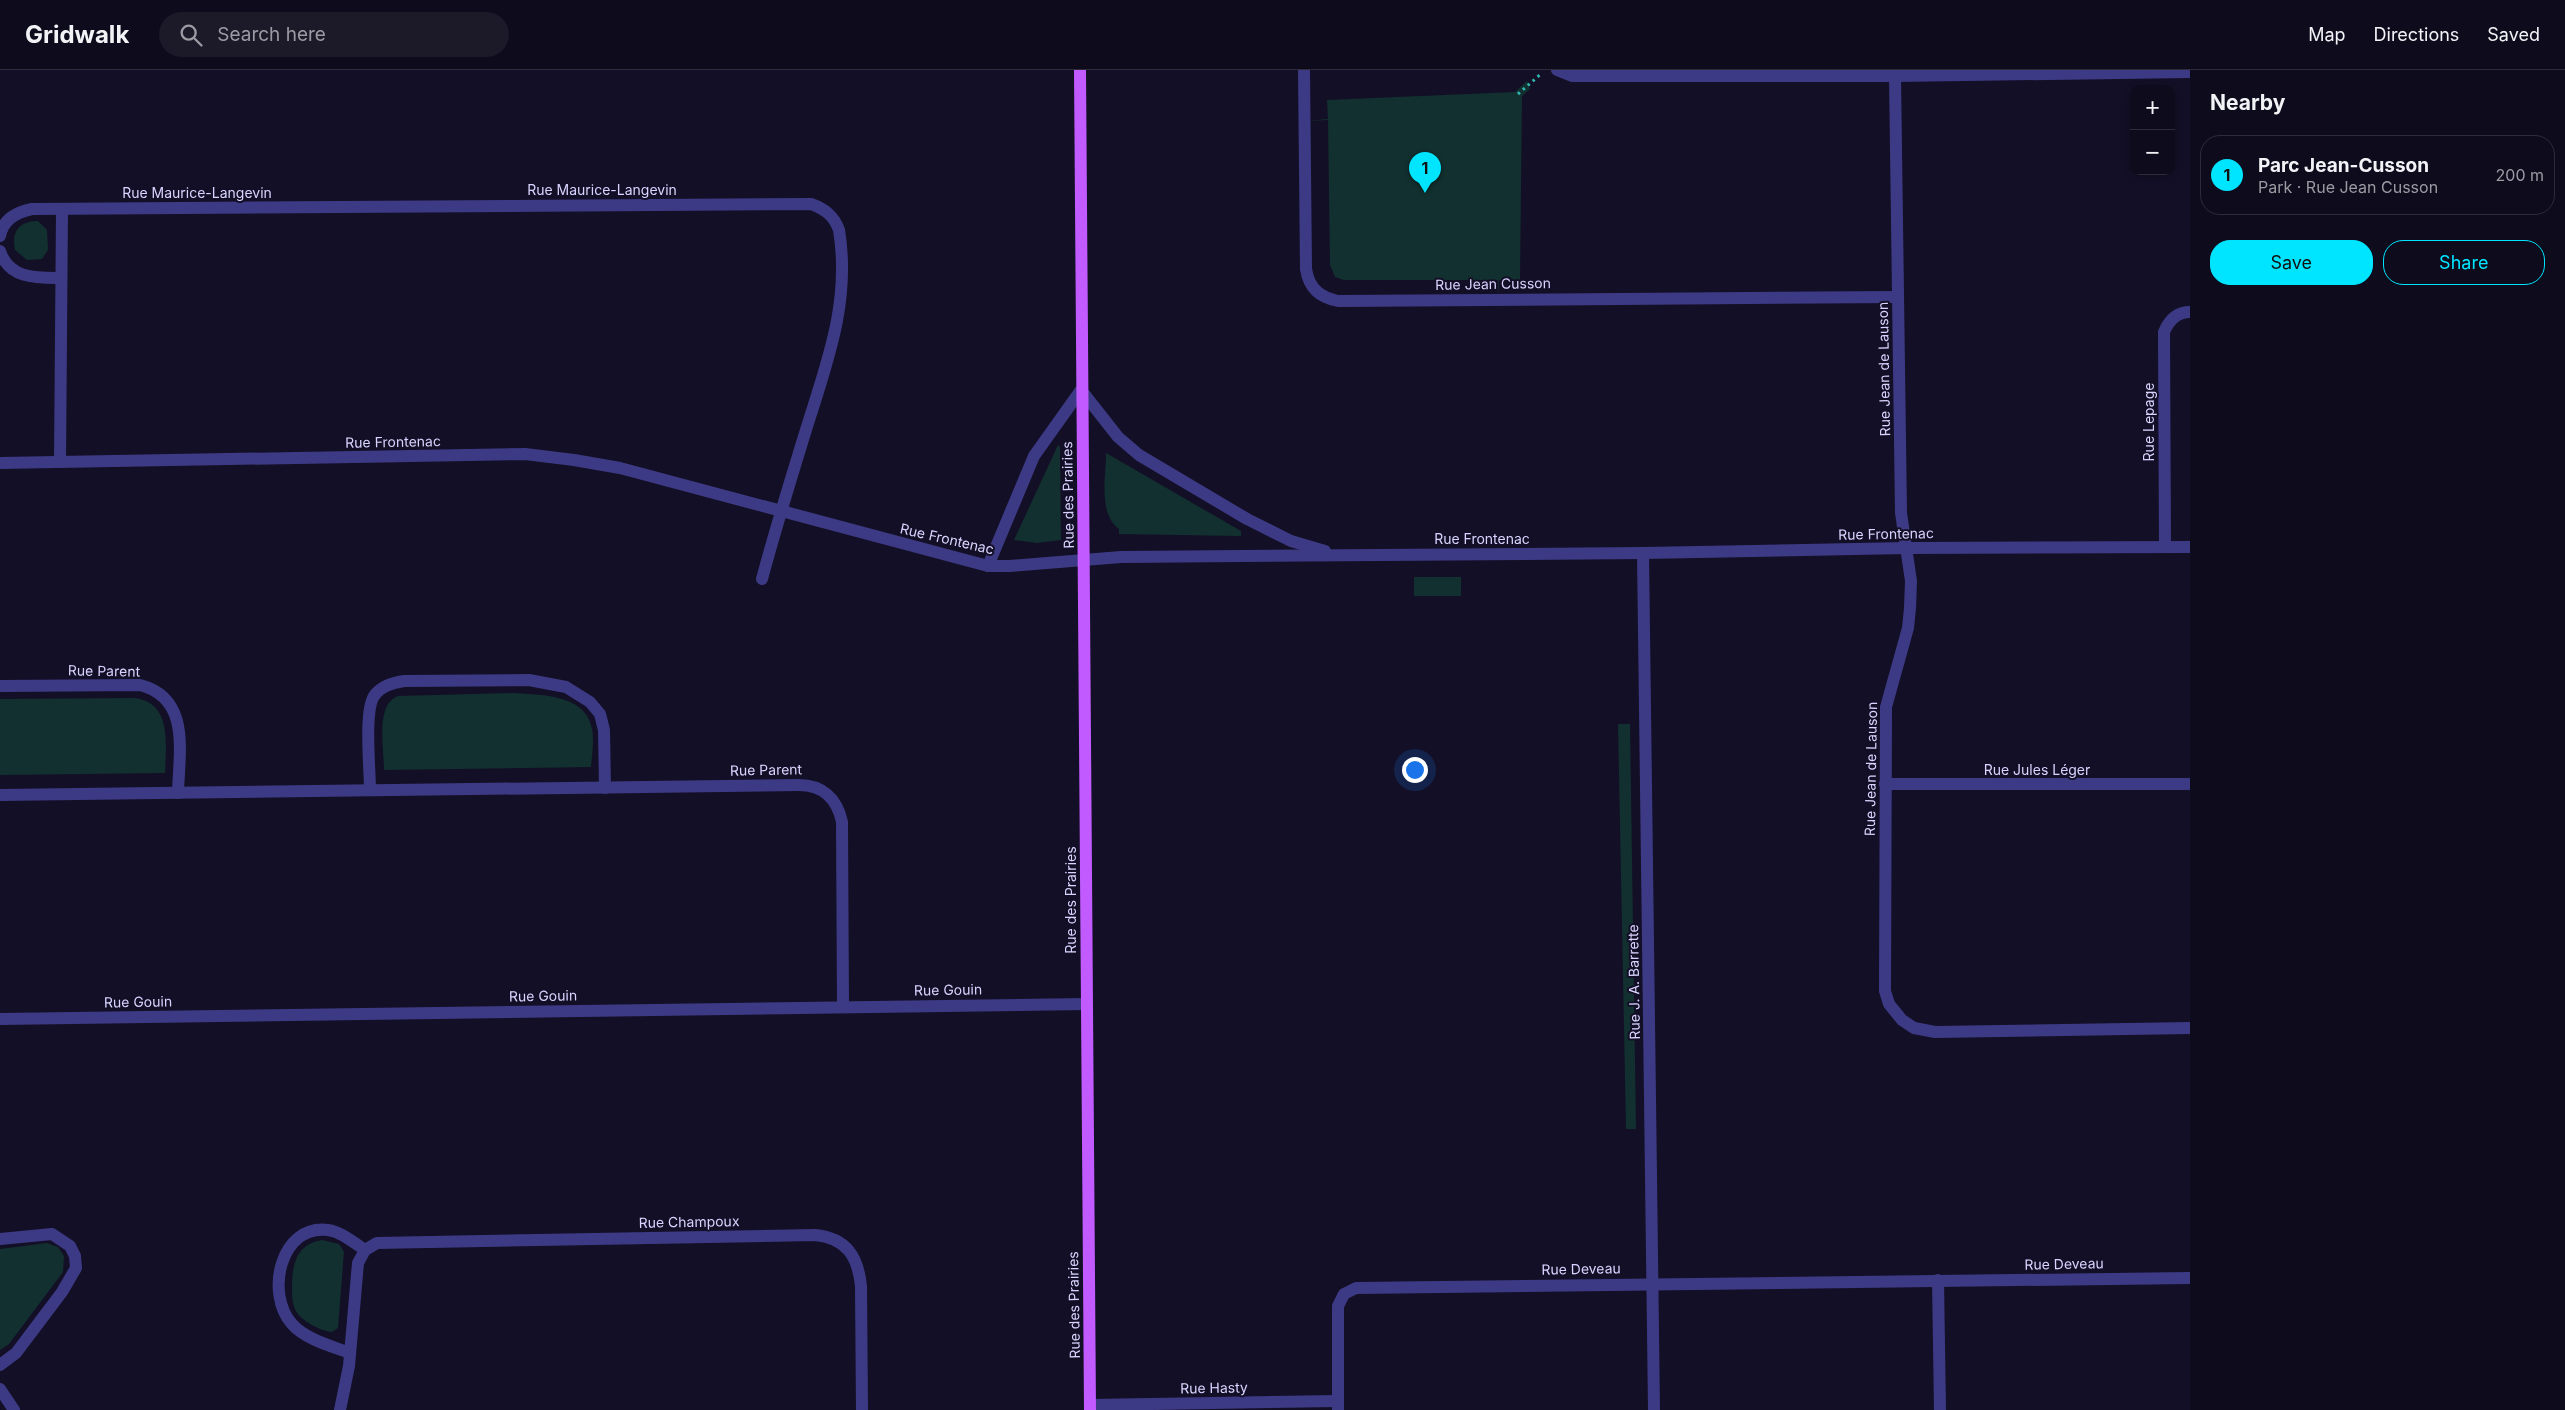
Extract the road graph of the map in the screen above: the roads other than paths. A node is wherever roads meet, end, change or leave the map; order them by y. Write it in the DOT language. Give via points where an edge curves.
graph roads {
  1 [pos="1080,70"];
  2 [pos="1304,70"];
  3 [pos="1557,70"];
  4 [pos="2190,72"];
  5 [pos="1895,76"];
  6 [pos="62,210"];
  7 [pos="0,236"];
  8 [pos="0,251"];
  9 [pos="60,278"];
  10 [pos="1898,297"];
  11 [pos="2190,312"];
  12 [pos="1081,390"];
  13 [pos="60,462"];
  14 [pos="0,463"];
  15 [pos="781,511"];
  16 [pos="2165,547"];
  17 [pos="2190,547"];
  18 [pos="1906,548"];
  19 [pos="1643,553"];
  20 [pos="1342,555"];
  21 [pos="1083,560"];
  22 [pos="988,566"];
  23 [pos="762,579"];
  24 [pos="0,686"];
  25 [pos="1885,784"];
  26 [pos="2190,784"];
  27 [pos="605,788"];
  28 [pos="370,790"];
  29 [pos="178,793"];
  30 [pos="0,795"];
  31 [pos="1086,1004"];
  32 [pos="843,1006"];
  33 [pos="0,1019"];
  34 [pos="2190,1028"];
  35 [pos="0,1239"];
  36 [pos="365,1250"];
  37 [pos="2190,1278"];
  38 [pos="1938,1280"];
  39 [pos="1653,1283"];
  40 [pos="350,1353"];
  41 [pos="0,1365"];
  42 [pos="0,1389"];
  43 [pos="1338,1406"];
  44 [pos="1090,1408"];
  45 [pos="14,1410"];
  46 [pos="340,1410"];
  47 [pos="862,1410"];
  48 [pos="1654,1410"];
  49 [pos="1940,1410"];
  1 -- 12 [label="main road, Rue des Prairies"];
  2 -- 10 [label="street, Rue Jean Cusson" via="1306,269 1314,291 1328,299"];
  3 -- 5 [label="street" via="1572,76"];
  4 -- 5 [label="street"];
  5 -- 10 [label="street, Rue Jean de Lauson"];
  6 -- 7 [label="street, Rue Maurice-Langevin" via="22,210 6,222"];
  6 -- 9 [label="street"];
  6 -- 15 [label="street, Rue Maurice-Langevin" via="811,204 821,207 836,221 839,230 842,301 834,338"];
  8 -- 9 [label="street" via="5,262 23,275"];
  9 -- 13 [label="street"];
  10 -- 18 [label="street, Rue Jean de Lauson" via="1901,513"];
  11 -- 16 [label="street, Rue Lepage" via="2171,319 2164,332"];
  12 -- 20 [label="street" via="1118,438 1139,455 1271,532"];
  12 -- 21 [label="main road, Rue des Prairies"];
  12 -- 22 [label="street, Rue des Prairies" via="1034,456"];
  13 -- 14 [label="street, Rue Frontenac"];
  13 -- 15 [label="street, Rue Frontenac" via="525,454 620,468"];
  15 -- 22 [label="street, Rue Frontenac"];
  15 -- 23 [label="street"];
  16 -- 17 [label="street, Rue Frontenac"];
  16 -- 18 [label="street, Rue Frontenac"];
  18 -- 19 [label="street, Rue Frontenac"];
  18 -- 25 [label="street, Rue Jean de Lauson" via="1911,581 1910,608 1908,628 1886,707"];
  19 -- 20 [label="street, Rue Frontenac"];
  19 -- 39 [label="street, Rue J. A. Barrette"];
  20 -- 21 [label="street, Rue Frontenac"];
  21 -- 22 [label="street, Rue Frontenac"];
  21 -- 31 [label="main road, Rue des Prairies"];
  24 -- 29 [label="street, Rue Parent" via="140,684 157,690 170,703 177,719"];
  25 -- 26 [label="street, Rue Jules Léger"];
  25 -- 34 [label="street, Rue Jean de Lauson" via="1885,991 1889,1004 1902,1020 1914,1028 1935,1032"];
  27 -- 28 [label="street, Rue Parent"];
  27 -- 28 [label="street" via="604,730 596,708 566,687 529,680 404,681 381,689 369,708"];
  27 -- 32 [label="street, Rue Parent" via="810,785 824,790 834,802 842,822"];
  28 -- 29 [label="street, Rue Parent"];
  29 -- 30 [label="street, Rue Parent"];
  31 -- 32 [label="street, Rue Gouin"];
  31 -- 44 [label="main road, Rue des Prairies"];
  32 -- 33 [label="street, Rue Gouin"];
  35 -- 41 [label="street" via="52,1234 70,1246 76,1268 16,1353"];
  36 -- 40 [label="street" via="358,1263"];
  36 -- 40 [label="street" via="335,1232 308,1232 291,1244 280,1269 281,1302 292,1324"];
  36 -- 47 [label="street, Rue Champoux" via="377,1243 396,1242 815,1236 834,1239 850,1250 860,1274"];
  37 -- 38 [label="street, Rue Deveau"];
  38 -- 39 [label="street, Rue Deveau"];
  38 -- 49 [label="street"];
  39 -- 43 [label="street, Rue Deveau" via="1350,1290 1338,1306"];
  39 -- 48 [label="street, Rue J. A. Barrette"];
  40 -- 46 [label="street"];
  42 -- 45 [label="street"];
  43 -- 44 [label="street, Rue Hasty"];
}
